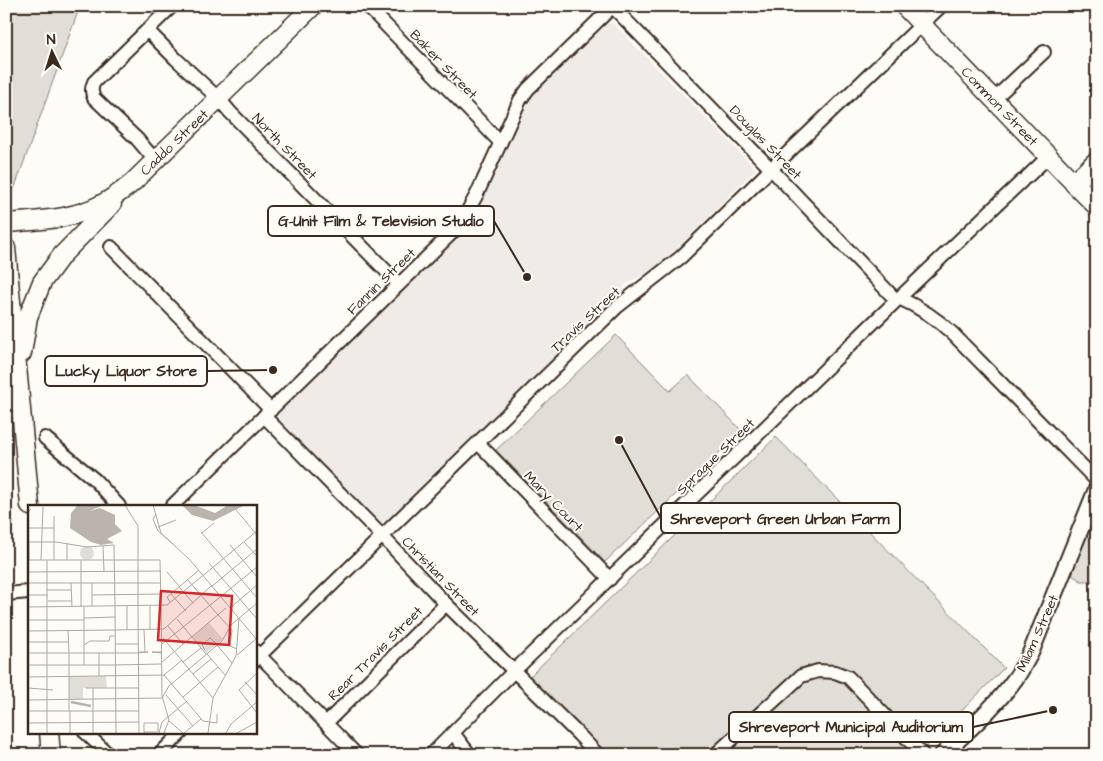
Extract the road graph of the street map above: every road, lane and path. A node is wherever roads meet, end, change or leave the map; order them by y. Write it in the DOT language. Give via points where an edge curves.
graph roads {
  1 [pos="172,6"];
  2 [pos="314,6"];
  3 [pos="367,6"];
  4 [pos="613,6"];
  5 [pos="904,6"];
  6 [pos="941,6"];
  7 [pos="922,25"];
  8 [pos="148,31"];
  9 [pos="1044,52"];
  10 [pos="219,98"];
  11 [pos="994,99"];
  12 [pos="500,142"];
  13 [pos="1049,156"];
  14 [pos="155,160"];
  15 [pos="1097,161"];
  16 [pos="771,168"];
  17 [pos="1074,183"];
  18 [pos="131,184"];
  19 [pos="1097,206"];
  20 [pos="6,223"];
  21 [pos="111,247"];
  22 [pos="6,248"];
  23 [pos="399,284"];
  24 [pos="898,299"];
  25 [pos="18,375"];
  26 [pos="267,413"];
  27 [pos="45,438"];
  28 [pos="478,443"];
  29 [pos="1097,481"];
  30 [pos="1097,488"];
  31 [pos="30,505"];
  32 [pos="118,505"];
  33 [pos="173,505"];
  34 [pos="382,536"];
  35 [pos="610,579"];
  36 [pos="28,592"];
  37 [pos="6,594"];
  38 [pos="446,604"];
  39 [pos="257,656"];
  40 [pos="514,671"];
  41 [pos="326,723"];
  42 [pos="453,733"];
  43 [pos="49,734"];
  44 [pos="87,734"];
  45 [pos="180,734"];
  46 [pos="51,755"];
  47 [pos="109,755"];
  48 [pos="159,755"];
  49 [pos="357,755"];
  50 [pos="430,755"];
  51 [pos="470,755"];
  52 [pos="598,755"];
  53 [pos="715,755"];
  54 [pos="923,755"];
  55 [pos="942,755"];
  1 -- 8 [label="street"];
  2 -- 10 [label="main road, Caddo Street"];
  3 -- 12 [label="street, Baker Street"];
  4 -- 12 [label="street, Fannin Street" via="528,89"];
  4 -- 16 [label="street, Douglas Street"];
  5 -- 7 [label="main road, Common Street"];
  6 -- 7 [label="street, Travis Street"];
  7 -- 11 [label="main road, Common Street"];
  7 -- 16 [label="street, Travis Street"];
  8 -- 10 [label="street, North Street"];
  8 -- 14 [label="street" via="94,82 91,91 94,98"];
  9 -- 11 [label="street"];
  10 -- 14 [label="main road, Caddo Street"];
  10 -- 23 [label="street, North Street"];
  11 -- 13 [label="main road, Common Street"];
  12 -- 23 [label="street, Fannin Street" via="460,225"];
  13 -- 17 [label="main road, Common Street"];
  13 -- 24 [label="street, Sprague Street"];
  14 -- 18 [label="main road, Caddo Street"];
  15 -- 17 [label="main road"];
  16 -- 24 [label="street, Douglas Street"];
  16 -- 28 [label="street, Travis Street" via="681,257 617,307"];
  17 -- 19 [label="main road, Common Street"];
  18 -- 20 [label="main road, Caddo Street" via="101,205 80,213"];
  18 -- 25 [label="main road" via="62,255 42,282 28,317"];
  21 -- 26 [label="street, Christian Street"];
  22 -- 25 [label="main road"];
  23 -- 26 [label="street, Fannin Street"];
  24 -- 29 [label="street, Douglas Street" via="928,312 952,333"];
  24 -- 35 [label="street, Sprague Street"];
  25 -- 31 [label="main road"];
  26 -- 33 [label="street, Fannin Street"];
  26 -- 34 [label="street, Christian Street"];
  27 -- 32 [label="street" via="95,480"];
  28 -- 34 [label="street, Travis Street"];
  28 -- 35 [label="street, Mary Court"];
  30 -- 55 [label="street, Milam Street" via="1024,666 996,702"];
  34 -- 38 [label="street, Christian Street"];
  34 -- 39 [label="street, Travis Street"];
  35 -- 40 [label="street, Sprague Street"];
  36 -- 37 [label="street"];
  38 -- 40 [label="street, Christian Street"];
  38 -- 41 [label="street, Rear Travis Street"];
  39 -- 41 [label="street"];
  40 -- 42 [label="street, Sprague Street"];
  40 -- 52 [label="street, Christian Street"];
  41 -- 49 [label="street"];
  42 -- 50 [label="street, Sprague Street"];
  42 -- 51 [label="street"];
  43 -- 46 [label="main road"];
  44 -- 47 [label="street"];
  45 -- 48 [label="street"];
  53 -- 54 [label="street" via="801,676 818,671 848,677"];
}
